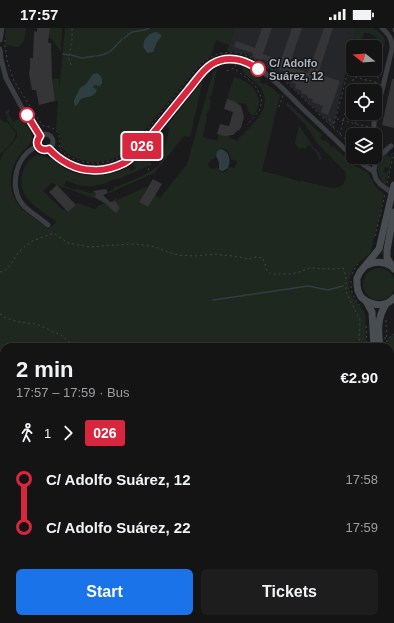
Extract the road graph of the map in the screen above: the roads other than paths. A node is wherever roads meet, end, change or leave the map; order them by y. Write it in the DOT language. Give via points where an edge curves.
graph roads {
  1 [pos="2,28"];
  2 [pos="382,28"];
  3 [pos="394,34"];
  4 [pos="3,40"];
  5 [pos="393,45"];
  6 [pos="0,50"];
  7 [pos="374,128"];
  8 [pos="40,136"];
  9 [pos="382,143"];
  10 [pos="38,145"];
  11 [pos="393,145"];
  12 [pos="49,149"];
  13 [pos="346,150"];
  14 [pos="382,154"];
  15 [pos="363,164"];
  16 [pos="374,164"];
  17 [pos="374,172"];
  18 [pos="394,185"];
  19 [pos="392,193"];
  20 [pos="394,212"];
  21 [pos="48,225"];
  22 [pos="364,267"];
  23 [pos="393,268"];
  24 [pos="394,298"];
  25 [pos="366,301"];
  26 [pos="386,304"];
  27 [pos="374,343"];
  28 [pos="382,343"];
  1 -- 4 [label="street"];
  2 -- 5 [label="street"];
  3 -- 5 [label="lane"];
  5 -- 7 [label="street" via="382,81"];
  6 -- 8 [label="street" via="6,78"];
  8 -- 10 [label="street"];
  8 -- 12 [label="street" via="45,134 52,137 54,143"];
  9 -- 11 [label="street"];
  10 -- 12 [label="street" via="44,150"];
  10 -- 21 [label="street" via="27,153 19,164 15,178 16,191 23,205"];
  11 -- 14 [label="street"];
  12 -- 13 [label="street" via="66,163 84,170 101,170 125,162 154,133 207,68 231,59 253,65 270,78"];
  15 -- 17 [label="street"];
  16 -- 17 [label="street"];
  17 -- 19 [label="street" via="380,184"];
  18 -- 19 [label="main road"];
  19 -- 22 [label="main road" via="379,249"];
  20 -- 23 [label="main road" via="387,250 387,258"];
  22 -- 23 [label="main road" via="381,262"];
  22 -- 25 [label="main road" via="356,285 361,297"];
  24 -- 26 [label="main road"];
  25 -- 26 [label="main road" via="372,304"];
  25 -- 27 [label="main road" via="372,312"];
  26 -- 28 [label="main road" via="378,324 383,339"];
}
